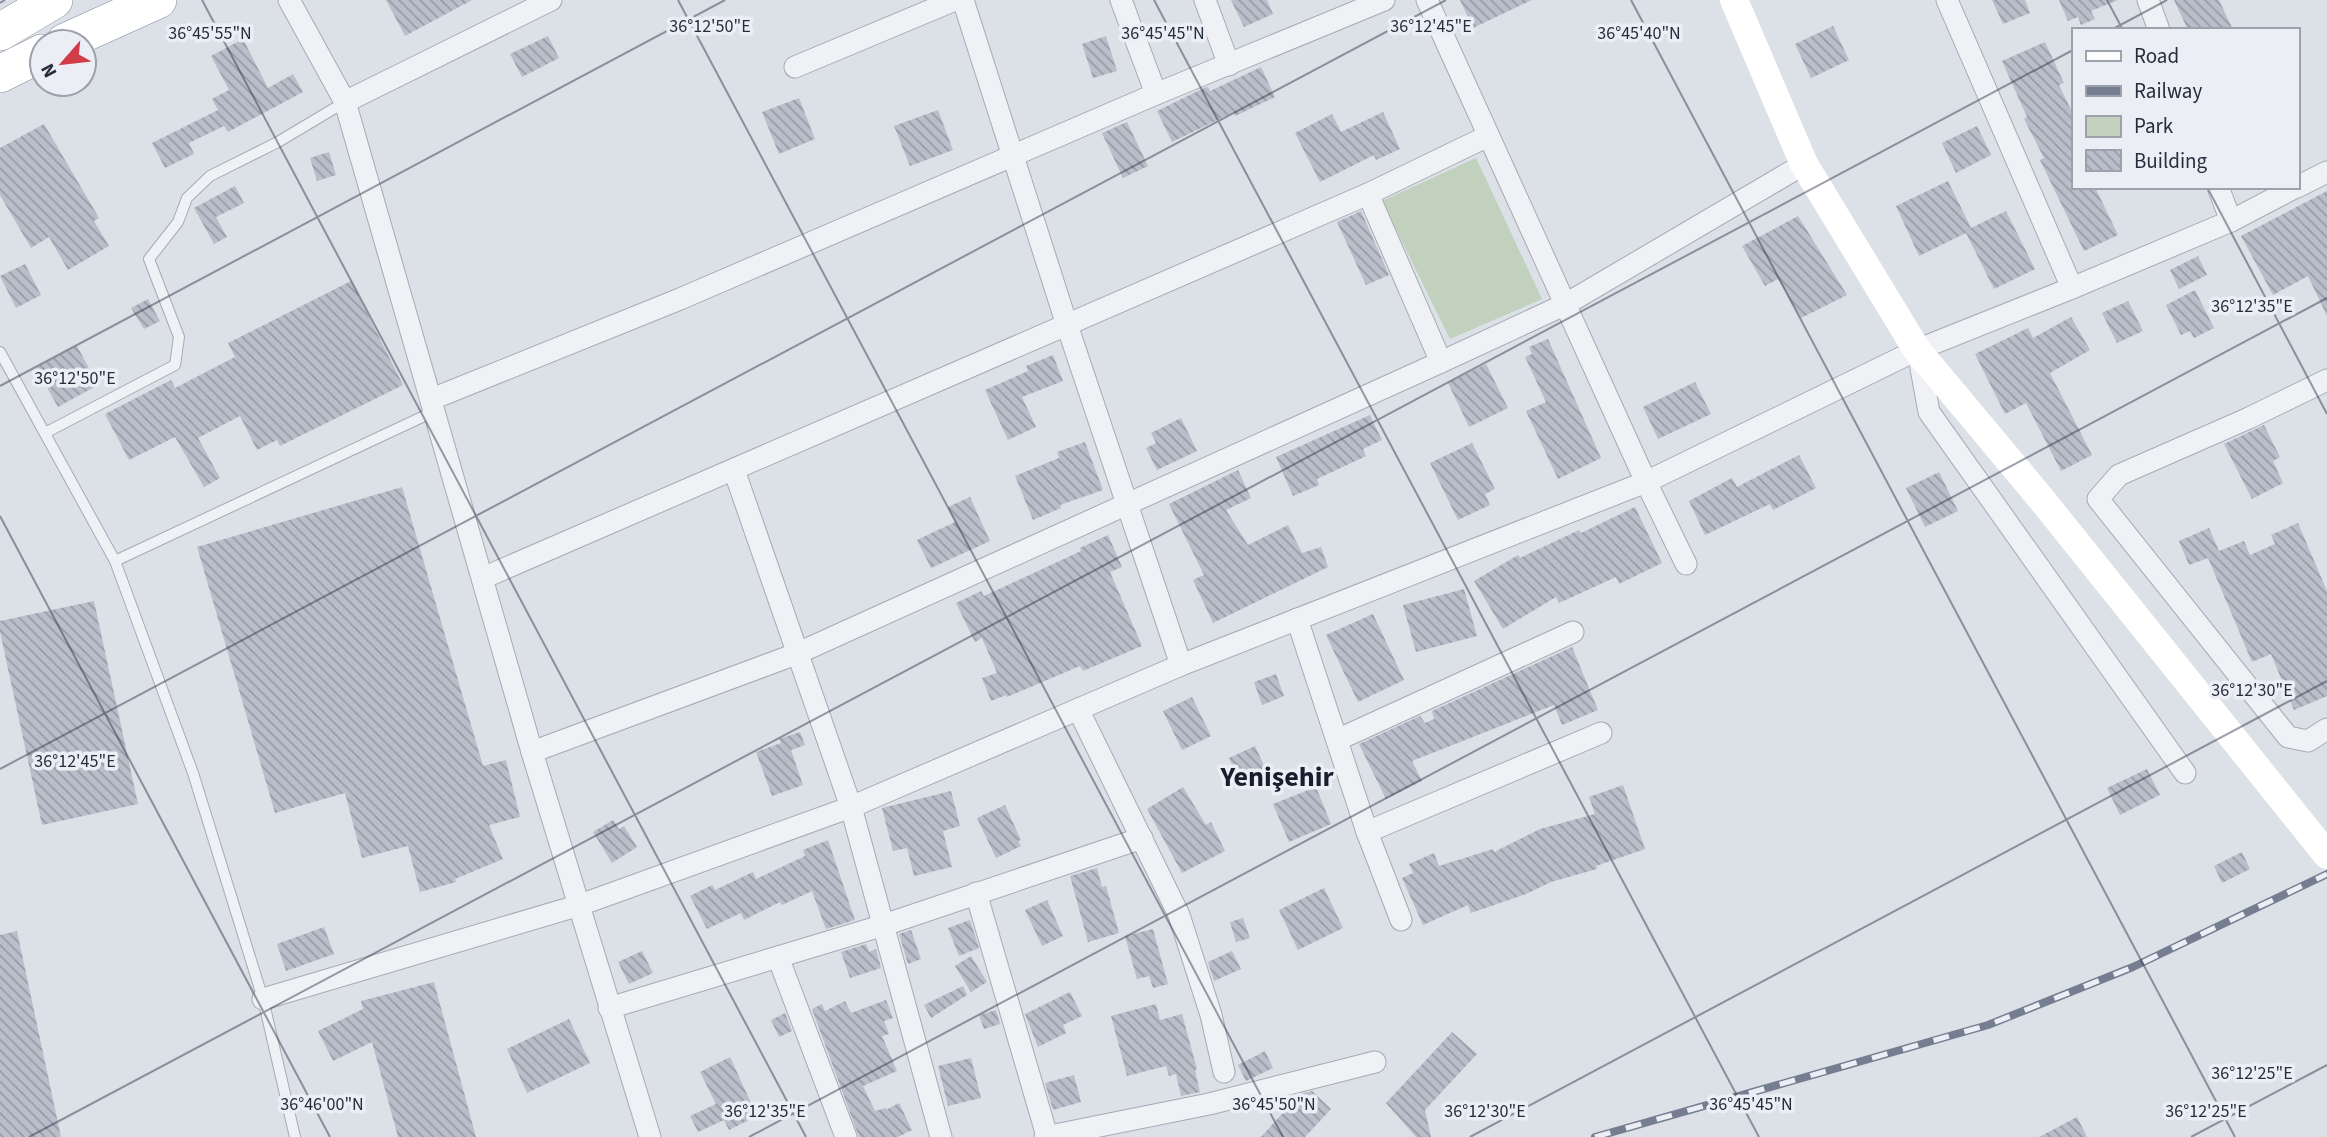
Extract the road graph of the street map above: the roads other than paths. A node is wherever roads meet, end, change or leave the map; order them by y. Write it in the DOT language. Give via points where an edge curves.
graph roads {
  1 [pos="54,0"];
  2 [pos="158,0"];
  3 [pos="289,0"];
  4 [pos="551,0"];
  5 [pos="955,0"];
  6 [pos="963,0"];
  7 [pos="1121,0"];
  8 [pos="1205,0"];
  9 [pos="1384,0"];
  10 [pos="1427,0"];
  11 [pos="1734,0"];
  12 [pos="1947,0"];
  13 [pos="2148,0"];
  14 [pos="96,28"];
  15 [pos="2158,28"];
  16 [pos="0,32"];
  17 [pos="28,60"];
  18 [pos="1229,65"];
  19 [pos="795,67"];
  20 [pos="0,74"];
  21 [pos="1156,94"];
  22 [pos="345,103"];
  23 [pos="1488,136"];
  24 [pos="1013,156"];
  25 [pos="1804,164"];
  26 [pos="2327,172"];
  27 [pos="2299,186"];
  28 [pos="2219,189"];
  29 [pos="2293,189"];
  30 [pos="1368,194"];
  31 [pos="2231,221"];
  32 [pos="2073,288"];
  33 [pos="1566,304"];
  34 [pos="1067,325"];
  35 [pos="1917,350"];
  36 [pos="0,352"];
  37 [pos="1441,362"];
  38 [pos="2327,380"];
  39 [pos="433,405"];
  40 [pos="45,433"];
  41 [pos="734,470"];
  42 [pos="1646,482"];
  43 [pos="1128,506"];
  44 [pos="115,561"];
  45 [pos="1686,565"];
  46 [pos="483,578"];
  47 [pos="1297,620"];
  48 [pos="1573,632"];
  49 [pos="796,654"];
  50 [pos="1181,665"];
  51 [pos="1077,709"];
  52 [pos="2327,729"];
  53 [pos="1601,733"];
  54 [pos="1337,740"];
  55 [pos="533,752"];
  56 [pos="2185,773"];
  57 [pos="851,807"];
  58 [pos="1367,832"];
  59 [pos="1142,838"];
  60 [pos="2327,855"];
  61 [pos="976,893"];
  62 [pos="580,905"];
  63 [pos="1401,920"];
  64 [pos="884,925"];
  65 [pos="778,957"];
  66 [pos="263,999"];
  67 [pos="610,1008"];
  68 [pos="1375,1062"];
  69 [pos="1224,1072"];
  70 [pos="295,1137"];
  71 [pos="650,1137"];
  72 [pos="846,1137"];
  73 [pos="941,1137"];
  74 [pos="1046,1137"];
  1 -- 16 [label="highway"];
  2 -- 14 [label="highway"];
  3 -- 22 [label="street"];
  4 -- 22 [label="street"];
  5 -- 19 [label="street"];
  6 -- 24 [label="street"];
  7 -- 21 [label="street"];
  8 -- 18 [label="street"];
  9 -- 18 [label="street"];
  10 -- 23 [label="street"];
  11 -- 25 [label="street"];
  12 -- 32 [label="street"];
  13 -- 15 [label="street"];
  17 -- 20 [label="highway"];
  18 -- 21 [label="street"];
  21 -- 24 [label="street"];
  22 -- 39 [label="street"];
  22 -- 40 [label="lane" via="211,176 187,198 178,222 149,259 178,337 175,365"];
  23 -- 30 [label="street"];
  23 -- 33 [label="street"];
  24 -- 34 [label="street"];
  24 -- 39 [label="street"];
  25 -- 33 [label="street"];
  25 -- 35 [label="street"];
  26 -- 27 [label="street"];
  28 -- 31 [label="street"];
  29 -- 31 [label="street"];
  30 -- 34 [label="street"];
  30 -- 37 [label="street"];
  31 -- 32 [label="street"];
  32 -- 35 [label="street"];
  33 -- 37 [label="street"];
  33 -- 42 [label="street"];
  34 -- 41 [label="street"];
  34 -- 43 [label="street"];
  35 -- 42 [label="street"];
  35 -- 56 [label="street" via="1929,412"];
  35 -- 60 [label="street"];
  36 -- 40 [label="lane"];
  37 -- 43 [label="street"];
  38 -- 52 [label="street" via="2119,475 2098,499 2288,737 2308,741"];
  39 -- 44 [label="lane"];
  39 -- 46 [label="street"];
  40 -- 44 [label="lane"];
  41 -- 46 [label="street"];
  41 -- 49 [label="street"];
  42 -- 45 [label="street"];
  42 -- 47 [label="street"];
  43 -- 49 [label="street"];
  43 -- 50 [label="street"];
  44 -- 66 [label="lane" via="193,773"];
  46 -- 55 [label="street"];
  47 -- 50 [label="street"];
  47 -- 54 [label="street"];
  48 -- 54 [label="street"];
  49 -- 55 [label="street"];
  49 -- 57 [label="street"];
  50 -- 51 [label="street"];
  51 -- 57 [label="street"];
  51 -- 59 [label="street"];
  53 -- 58 [label="street"];
  54 -- 58 [label="street"];
  55 -- 62 [label="street"];
  57 -- 62 [label="street"];
  57 -- 64 [label="street"];
  58 -- 63 [label="street"];
  59 -- 61 [label="street"];
  59 -- 69 [label="street" via="1179,915"];
  61 -- 64 [label="street"];
  61 -- 74 [label="street"];
  62 -- 66 [label="street"];
  62 -- 67 [label="street"];
  64 -- 65 [label="street"];
  64 -- 73 [label="street"];
  65 -- 67 [label="street"];
  65 -- 72 [label="street"];
  66 -- 70 [label="lane"];
  67 -- 71 [label="street"];
  68 -- 74 [label="street" via="1209,1104"];
}
